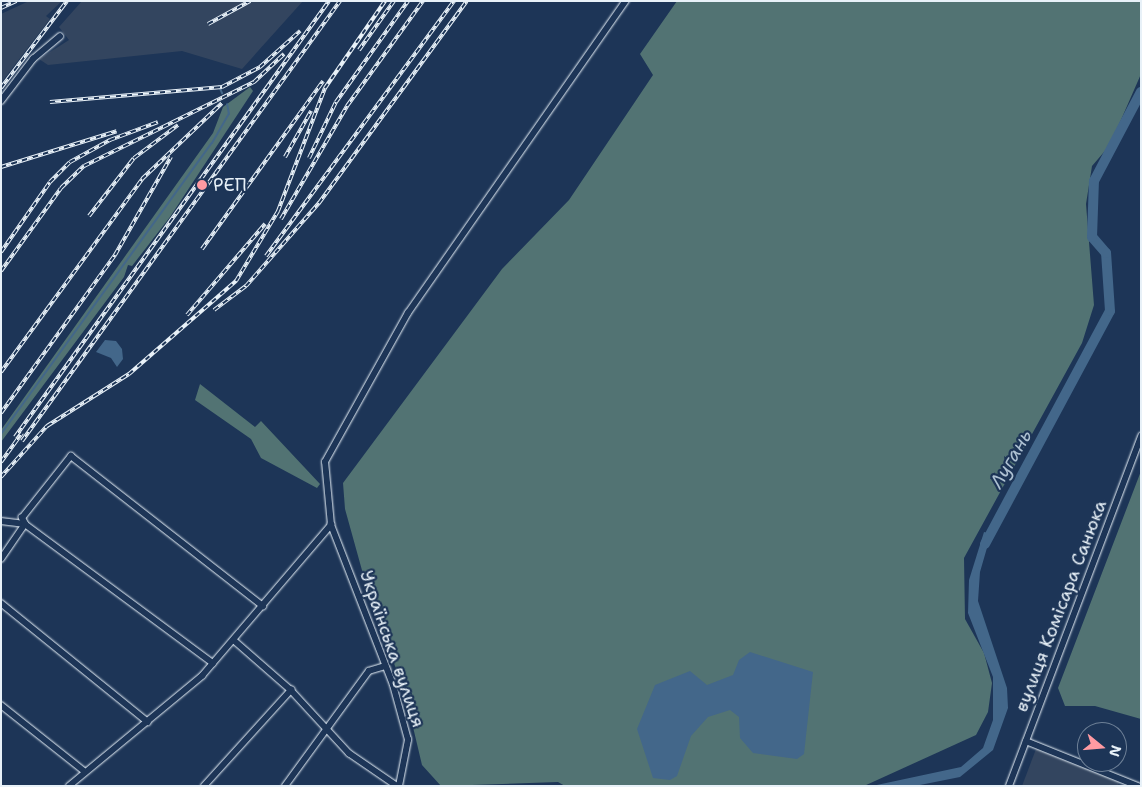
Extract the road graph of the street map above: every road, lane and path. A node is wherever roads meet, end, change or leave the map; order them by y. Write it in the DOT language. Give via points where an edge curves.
graph roads {
  1 [pos="626,1"];
  2 [pos="60,36"];
  3 [pos="1,101"];
  4 [pos="1141,436"];
  5 [pos="1,521"];
  6 [pos="25,524"];
  7 [pos="331,525"];
  8 [pos="1,559"];
  9 [pos="1,603"];
  10 [pos="263,606"];
  11 [pos="236,641"];
  12 [pos="213,663"];
  13 [pos="385,666"];
  14 [pos="291,690"];
  15 [pos="1,705"];
  16 [pos="148,722"];
  17 [pos="325,731"];
  18 [pos="1026,741"];
  19 [pos="83,770"];
  20 [pos="69,786"];
  21 [pos="204,786"];
  22 [pos="286,786"];
  23 [pos="398,786"];
  24 [pos="1009,786"];
  25 [pos="1138,786"];
  1 -- 7 [label="street, Українська вулиця" via="408,313 324,462"];
  2 -- 3 [label="street" via="33,59"];
  4 -- 18 [label="street, вулиця Комісара Санюка"];
  5 -- 6 [label="street"];
  6 -- 8 [label="street"];
  6 -- 10 [label="street" via="22,518 71,456"];
  6 -- 12 [label="street"];
  7 -- 10 [label="street"];
  7 -- 13 [label="street, Українська вулиця"];
  9 -- 16 [label="street"];
  10 -- 11 [label="street"];
  11 -- 12 [label="street"];
  11 -- 14 [label="street"];
  12 -- 16 [label="street"];
  13 -- 17 [label="street" via="369,671"];
  13 -- 23 [label="street, Українська вулиця" via="408,740"];
  14 -- 17 [label="street"];
  14 -- 21 [label="street"];
  15 -- 19 [label="street"];
  16 -- 19 [label="street"];
  17 -- 22 [label="street"];
  17 -- 23 [label="street"];
  18 -- 24 [label="street, вулиця Комісара Санюка"];
  18 -- 25 [label="street"];
  19 -- 20 [label="street"];
}
